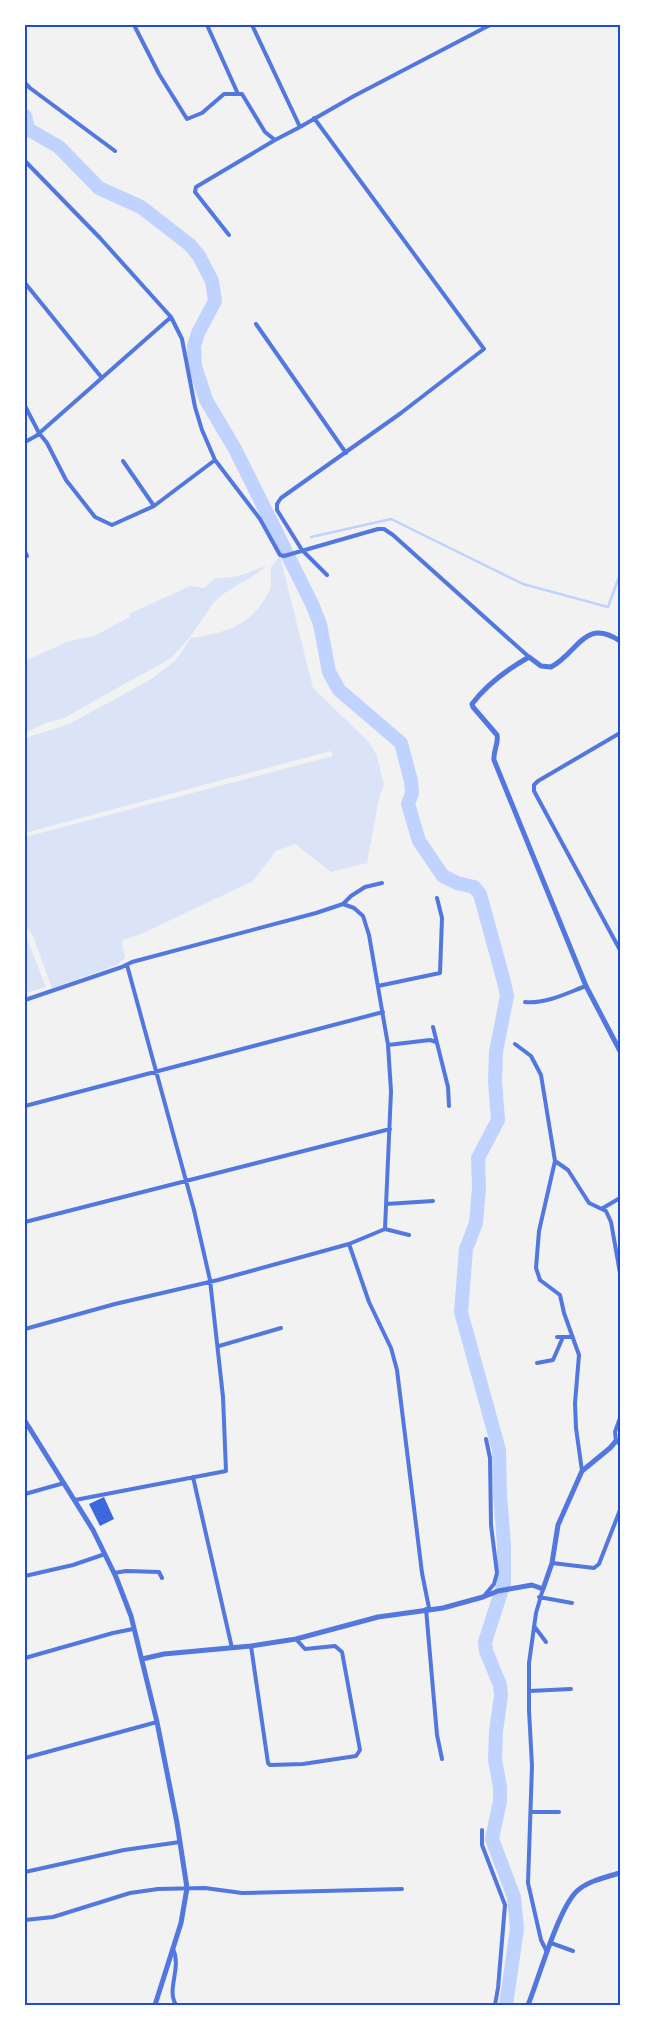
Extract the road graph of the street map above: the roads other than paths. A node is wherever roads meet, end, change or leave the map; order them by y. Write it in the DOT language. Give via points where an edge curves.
graph roads {
  1 [pos="134,25"];
  2 [pos="207,25"];
  3 [pos="252,25"];
  4 [pos="490,25"];
  5 [pos="25,83"];
  6 [pos="238,94"];
  7 [pos="314,118"];
  8 [pos="300,127"];
  9 [pos="274,140"];
  10 [pos="115,151"];
  11 [pos="25,161"];
  12 [pos="229,235"];
  13 [pos="25,283"];
  14 [pos="172,317"];
  15 [pos="256,324"];
  16 [pos="102,378"];
  17 [pos="25,406"];
  18 [pos="39,433"];
  19 [pos="25,442"];
  20 [pos="346,452"];
  21 [pos="123,460"];
  22 [pos="215,460"];
  23 [pos="154,506"];
  24 [pos="302,550"];
  25 [pos="327,576"];
  26 [pos="620,641"];
  27 [pos="530,657"];
  28 [pos="620,733"];
  29 [pos="382,883"];
  30 [pos="437,898"];
  31 [pos="343,904"];
  32 [pos="620,950"];
  33 [pos="127,965"];
  34 [pos="378,986"];
  35 [pos="586,986"];
  36 [pos="25,1000"];
  37 [pos="525,1002"];
  38 [pos="383,1012"];
  39 [pos="433,1028"];
  40 [pos="436,1042"];
  41 [pos="515,1044"];
  42 [pos="388,1045"];
  43 [pos="620,1051"];
  44 [pos="157,1072"];
  45 [pos="25,1106"];
  46 [pos="449,1106"];
  47 [pos="390,1129"];
  48 [pos="554,1161"];
  49 [pos="186,1180"];
  50 [pos="620,1198"];
  51 [pos="433,1202"];
  52 [pos="386,1204"];
  53 [pos="603,1208"];
  54 [pos="25,1222"];
  55 [pos="385,1229"];
  56 [pos="409,1235"];
  57 [pos="349,1244"];
  58 [pos="620,1263"];
  59 [pos="620,1273"];
  60 [pos="210,1280"];
  61 [pos="281,1328"];
  62 [pos="25,1329"];
  63 [pos="557,1337"];
  64 [pos="563,1337"];
  65 [pos="572,1337"];
  66 [pos="219,1346"];
  67 [pos="537,1363"];
  68 [pos="620,1418"];
  69 [pos="25,1421"];
  70 [pos="486,1439"];
  71 [pos="618,1442"];
  72 [pos="582,1471"];
  73 [pos="193,1477"];
  74 [pos="64,1483"];
  75 [pos="25,1494"];
  76 [pos="75,1500"];
  77 [pos="620,1510"];
  78 [pos="105,1554"];
  79 [pos="552,1563"];
  80 [pos="114,1573"];
  81 [pos="25,1576"];
  82 [pos="162,1578"];
  83 [pos="543,1589"];
  84 [pos="483,1597"];
  85 [pos="539,1597"];
  86 [pos="572,1603"];
  87 [pos="428,1609"];
  88 [pos="534,1626"];
  89 [pos="133,1629"];
  90 [pos="296,1639"];
  91 [pos="546,1642"];
  92 [pos="251,1646"];
  93 [pos="232,1648"];
  94 [pos="25,1658"];
  95 [pos="142,1659"];
  96 [pos="571,1689"];
  97 [pos="529,1691"];
  98 [pos="157,1722"];
  99 [pos="25,1758"];
  100 [pos="442,1759"];
  101 [pos="531,1812"];
  102 [pos="559,1812"];
  103 [pos="482,1830"];
  104 [pos="180,1842"];
  105 [pos="25,1872"];
  106 [pos="620,1873"];
  107 [pos="187,1888"];
  108 [pos="402,1888"];
  109 [pos="25,1920"];
  110 [pos="551,1943"];
  111 [pos="173,1949"];
  112 [pos="573,1951"];
  113 [pos="547,1952"];
  114 [pos="155,2005"];
  115 [pos="176,2005"];
  116 [pos="495,2005"];
  117 [pos="528,2005"];
  1 -- 6 [label="street" via="186,120 202,113 224,94"];
  2 -- 6 [label="street"];
  3 -- 8 [label="street"];
  4 -- 7 [label="street"];
  5 -- 10 [label="street"];
  6 -- 9 [label="street" via="246,98 265,132"];
  7 -- 8 [label="street"];
  7 -- 20 [label="street" via="484,349"];
  8 -- 9 [label="street"];
  9 -- 12 [label="street" via="196,186 198,198"];
  11 -- 14 [label="street"];
  13 -- 16 [label="street"];
  14 -- 16 [label="street"];
  14 -- 22 [label="street" via="182,340 195,406"];
  15 -- 20 [label="street"];
  16 -- 18 [label="street"];
  17 -- 18 [label="street"];
  18 -- 19 [label="street"];
  18 -- 23 [label="street" via="66,480 95,517 112,525"];
  20 -- 24 [label="street" via="277,504 277,510"];
  21 -- 23 [label="street"];
  22 -- 23 [label="street"];
  22 -- 24 [label="street" via="260,519 280,555"];
  24 -- 25 [label="street"];
  24 -- 27 [label="street" via="384,529"];
  26 -- 27 [label="street" via="611,635 595,633 582,639 551,667 541,666"];
  27 -- 35 [label="street" via="510,668 472,704 497,735 494,760"];
  28 -- 32 [label="street" via="538,781 534,791"];
  29 -- 31 [label="street" via="365,887"];
  30 -- 34 [label="street" via="442,918 440,973"];
  31 -- 33 [label="street"];
  31 -- 34 [label="street" via="363,916"];
  33 -- 36 [label="street"];
  33 -- 44 [label="street"];
  34 -- 38 [label="street"];
  35 -- 37 [label="street" via="553,998"];
  35 -- 43 [label="street"];
  38 -- 42 [label="street"];
  38 -- 44 [label="street"];
  39 -- 40 [label="street"];
  40 -- 42 [label="street"];
  40 -- 46 [label="street" via="448,1087"];
  41 -- 48 [label="street" via="531,1056 541,1075"];
  42 -- 47 [label="street"];
  44 -- 45 [label="street"];
  44 -- 49 [label="street"];
  47 -- 49 [label="street"];
  47 -- 52 [label="street"];
  48 -- 53 [label="street" via="568,1170 590,1203"];
  48 -- 65 [label="street" via="539,1231 536,1268 540,1280 560,1295"];
  49 -- 54 [label="street"];
  49 -- 60 [label="street"];
  50 -- 53 [label="street"];
  51 -- 52 [label="street"];
  52 -- 55 [label="street"];
  53 -- 58 [label="street" via="611,1222"];
  55 -- 56 [label="street"];
  55 -- 57 [label="street"];
  57 -- 60 [label="street"];
  57 -- 87 [label="street" via="397,1370"];
  58 -- 59 [label="street"];
  60 -- 62 [label="street"];
  60 -- 66 [label="street"];
  61 -- 66 [label="street"];
  63 -- 64 [label="street"];
  64 -- 65 [label="street"];
  64 -- 67 [label="street" via="553,1360"];
  65 -- 72 [label="street" via="579,1355 575,1403"];
  66 -- 73 [label="street" via="226,1471"];
  68 -- 71 [label="street" via="615,1432"];
  69 -- 74 [label="street"];
  70 -- 84 [label="street" via="497,1573 494,1584"];
  71 -- 72 [label="street"];
  72 -- 79 [label="street" via="560,1518"];
  73 -- 76 [label="street"];
  73 -- 93 [label="street"];
  74 -- 75 [label="street"];
  74 -- 76 [label="street"];
  76 -- 78 [label="street"];
  77 -- 79 [label="street" via="600,1564 594,1568"];
  78 -- 80 [label="street"];
  78 -- 81 [label="street"];
  79 -- 83 [label="street"];
  80 -- 82 [label="street" via="159,1572"];
  80 -- 89 [label="street"];
  83 -- 84 [label="street" via="532,1585"];
  83 -- 85 [label="street"];
  84 -- 87 [label="street"];
  85 -- 86 [label="street"];
  85 -- 88 [label="street"];
  87 -- 90 [label="street" via="378,1617"];
  87 -- 100 [label="street" via="437,1735"];
  88 -- 91 [label="street"];
  88 -- 97 [label="street"];
  89 -- 94 [label="street"];
  89 -- 95 [label="street"];
  90 -- 92 [label="street"];
  90 -- 92 [label="street" via="305,1649 335,1646 342,1652 360,1750 356,1756 303,1764 268,1763"];
  92 -- 93 [label="street"];
  93 -- 95 [label="street" via="170,1653"];
  95 -- 98 [label="street"];
  96 -- 97 [label="street"];
  97 -- 101 [label="street"];
  98 -- 99 [label="street"];
  98 -- 104 [label="street"];
  101 -- 102 [label="street"];
  101 -- 113 [label="street" via="528,1883 541,1940"];
  103 -- 116 [label="street" via="482,1845 505,1906"];
  104 -- 105 [label="street" via="124,1850"];
  104 -- 107 [label="street"];
  106 -- 110 [label="street" via="591,1882 578,1890 568,1902"];
  107 -- 108 [label="street" via="242,1893"];
  107 -- 109 [label="street" via="130,1893 53,1917"];
  107 -- 111 [label="street"];
  110 -- 112 [label="street"];
  110 -- 113 [label="street"];
  111 -- 114 [label="street"];
  111 -- 115 [label="street" via="177,1958 172,1995"];
  113 -- 117 [label="street"];
}
